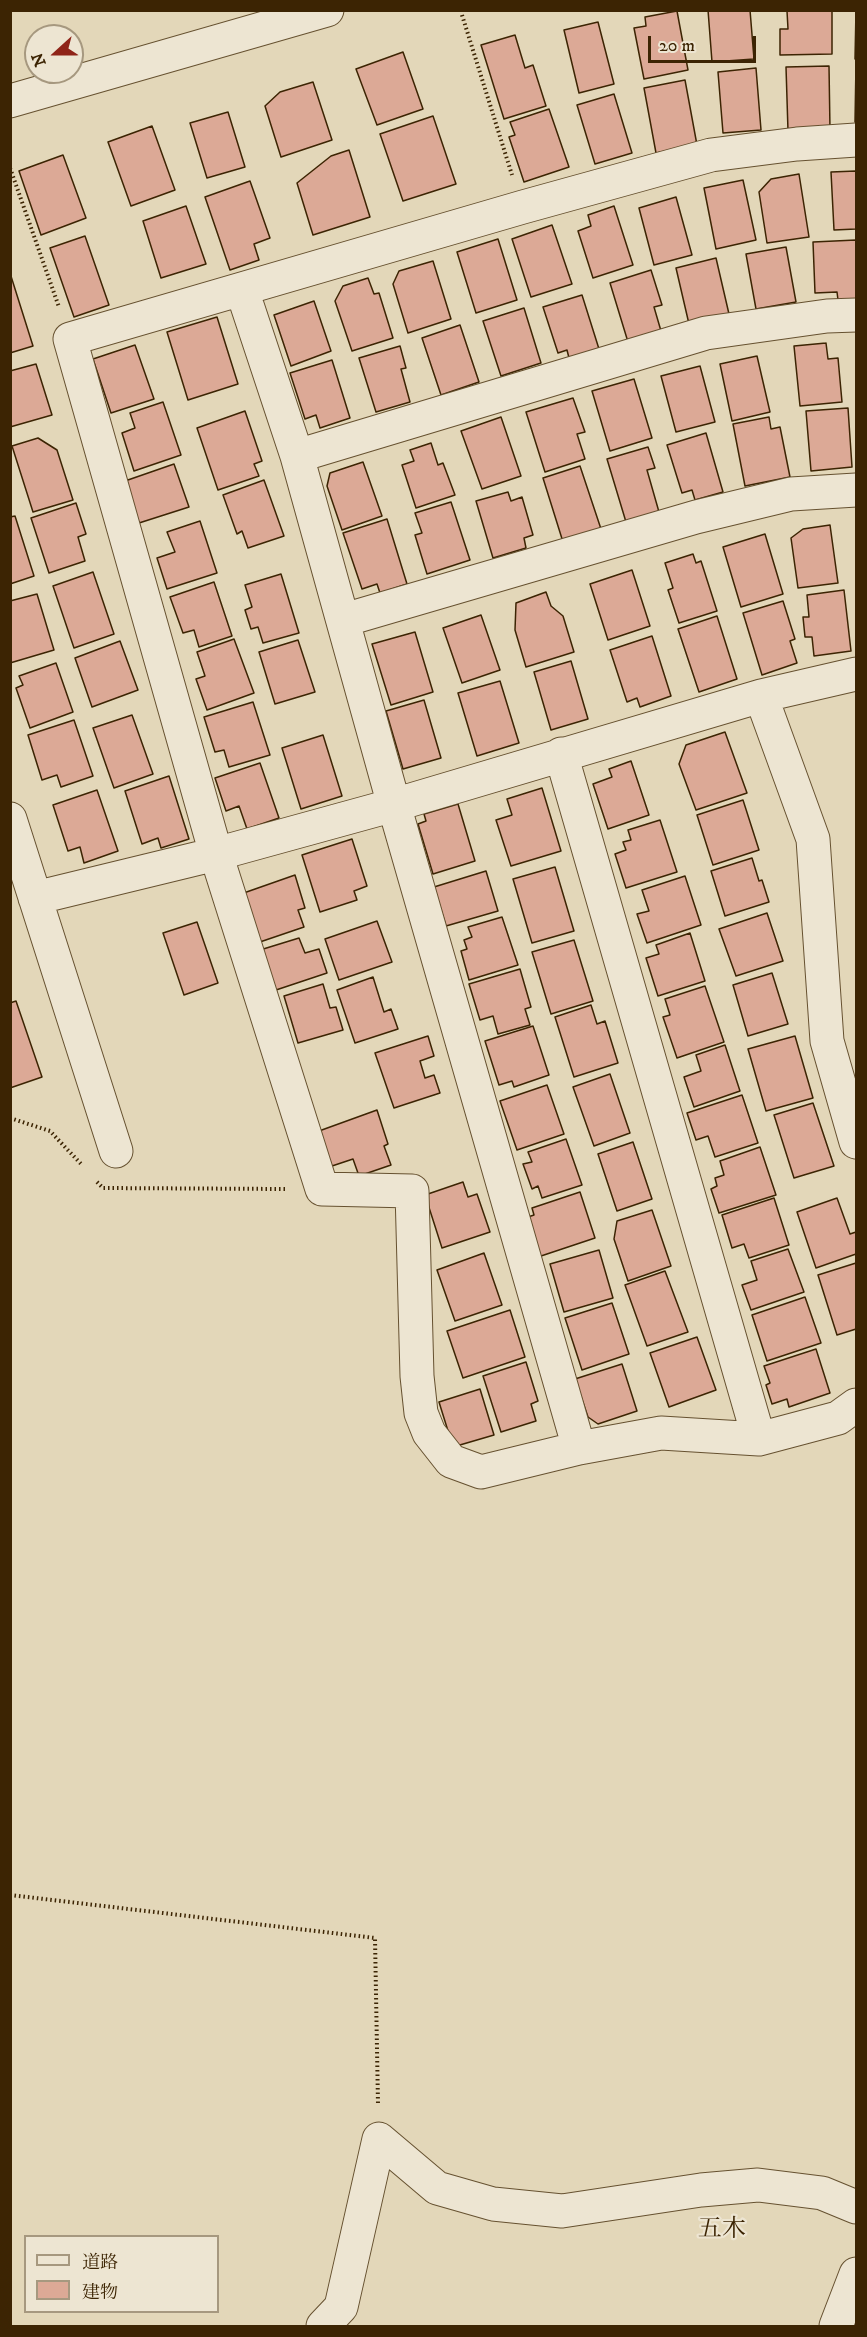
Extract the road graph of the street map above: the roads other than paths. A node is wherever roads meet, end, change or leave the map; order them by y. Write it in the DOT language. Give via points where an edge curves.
graph roads {
  1 [pos="327,10"];
  2 [pos="10,101"];
  3 [pos="856,140"];
  4 [pos="242,290"];
  5 [pos="856,315"];
  6 [pos="297,456"];
  7 [pos="856,490"];
  8 [pos="344,620"];
  9 [pos="856,674"];
  10 [pos="760,696"];
  11 [pos="561,754"];
  12 [pos="394,805"];
  13 [pos="10,819"];
  14 [pos="216,854"];
  15 [pos="35,898"];
  16 [pos="856,1142"];
  17 [pos="116,1151"];
  18 [pos="856,1405"];
  19 [pos="759,1439"];
  20 [pos="579,1448"];
  21 [pos="856,2207"];
  22 [pos="856,2274"];
  23 [pos="323,2326"];
  24 [pos="836,2326"];
  1 -- 2 [label="street"];
  3 -- 4 [label="street" via="711,155"];
  4 -- 6 [label="street"];
  4 -- 14 [label="street" via="70,339"];
  5 -- 6 [label="street" via="706,333"];
  6 -- 8 [label="street"];
  7 -- 8 [label="street" via="790,494 696,517"];
  8 -- 12 [label="street"];
  9 -- 10 [label="street"];
  10 -- 11 [label="street"];
  10 -- 16 [label="street" via="813,838 827,1041"];
  11 -- 12 [label="street"];
  11 -- 19 [label="street"];
  12 -- 14 [label="street"];
  12 -- 20 [label="street"];
  13 -- 15 [label="street"];
  14 -- 15 [label="street"];
  14 -- 20 [label="street" via="322,1189 412,1191 417,1376 420,1413 429,1433 452,1461 481,1472"];
  15 -- 17 [label="street"];
  18 -- 19 [label="street" via="838,1418"];
  19 -- 20 [label="street" via="661,1433"];
  21 -- 23 [label="street" via="822,2193 758,2185 562,2211 493,2204 437,2188 379,2139 341,2307"];
  22 -- 24 [label="street"];
}
